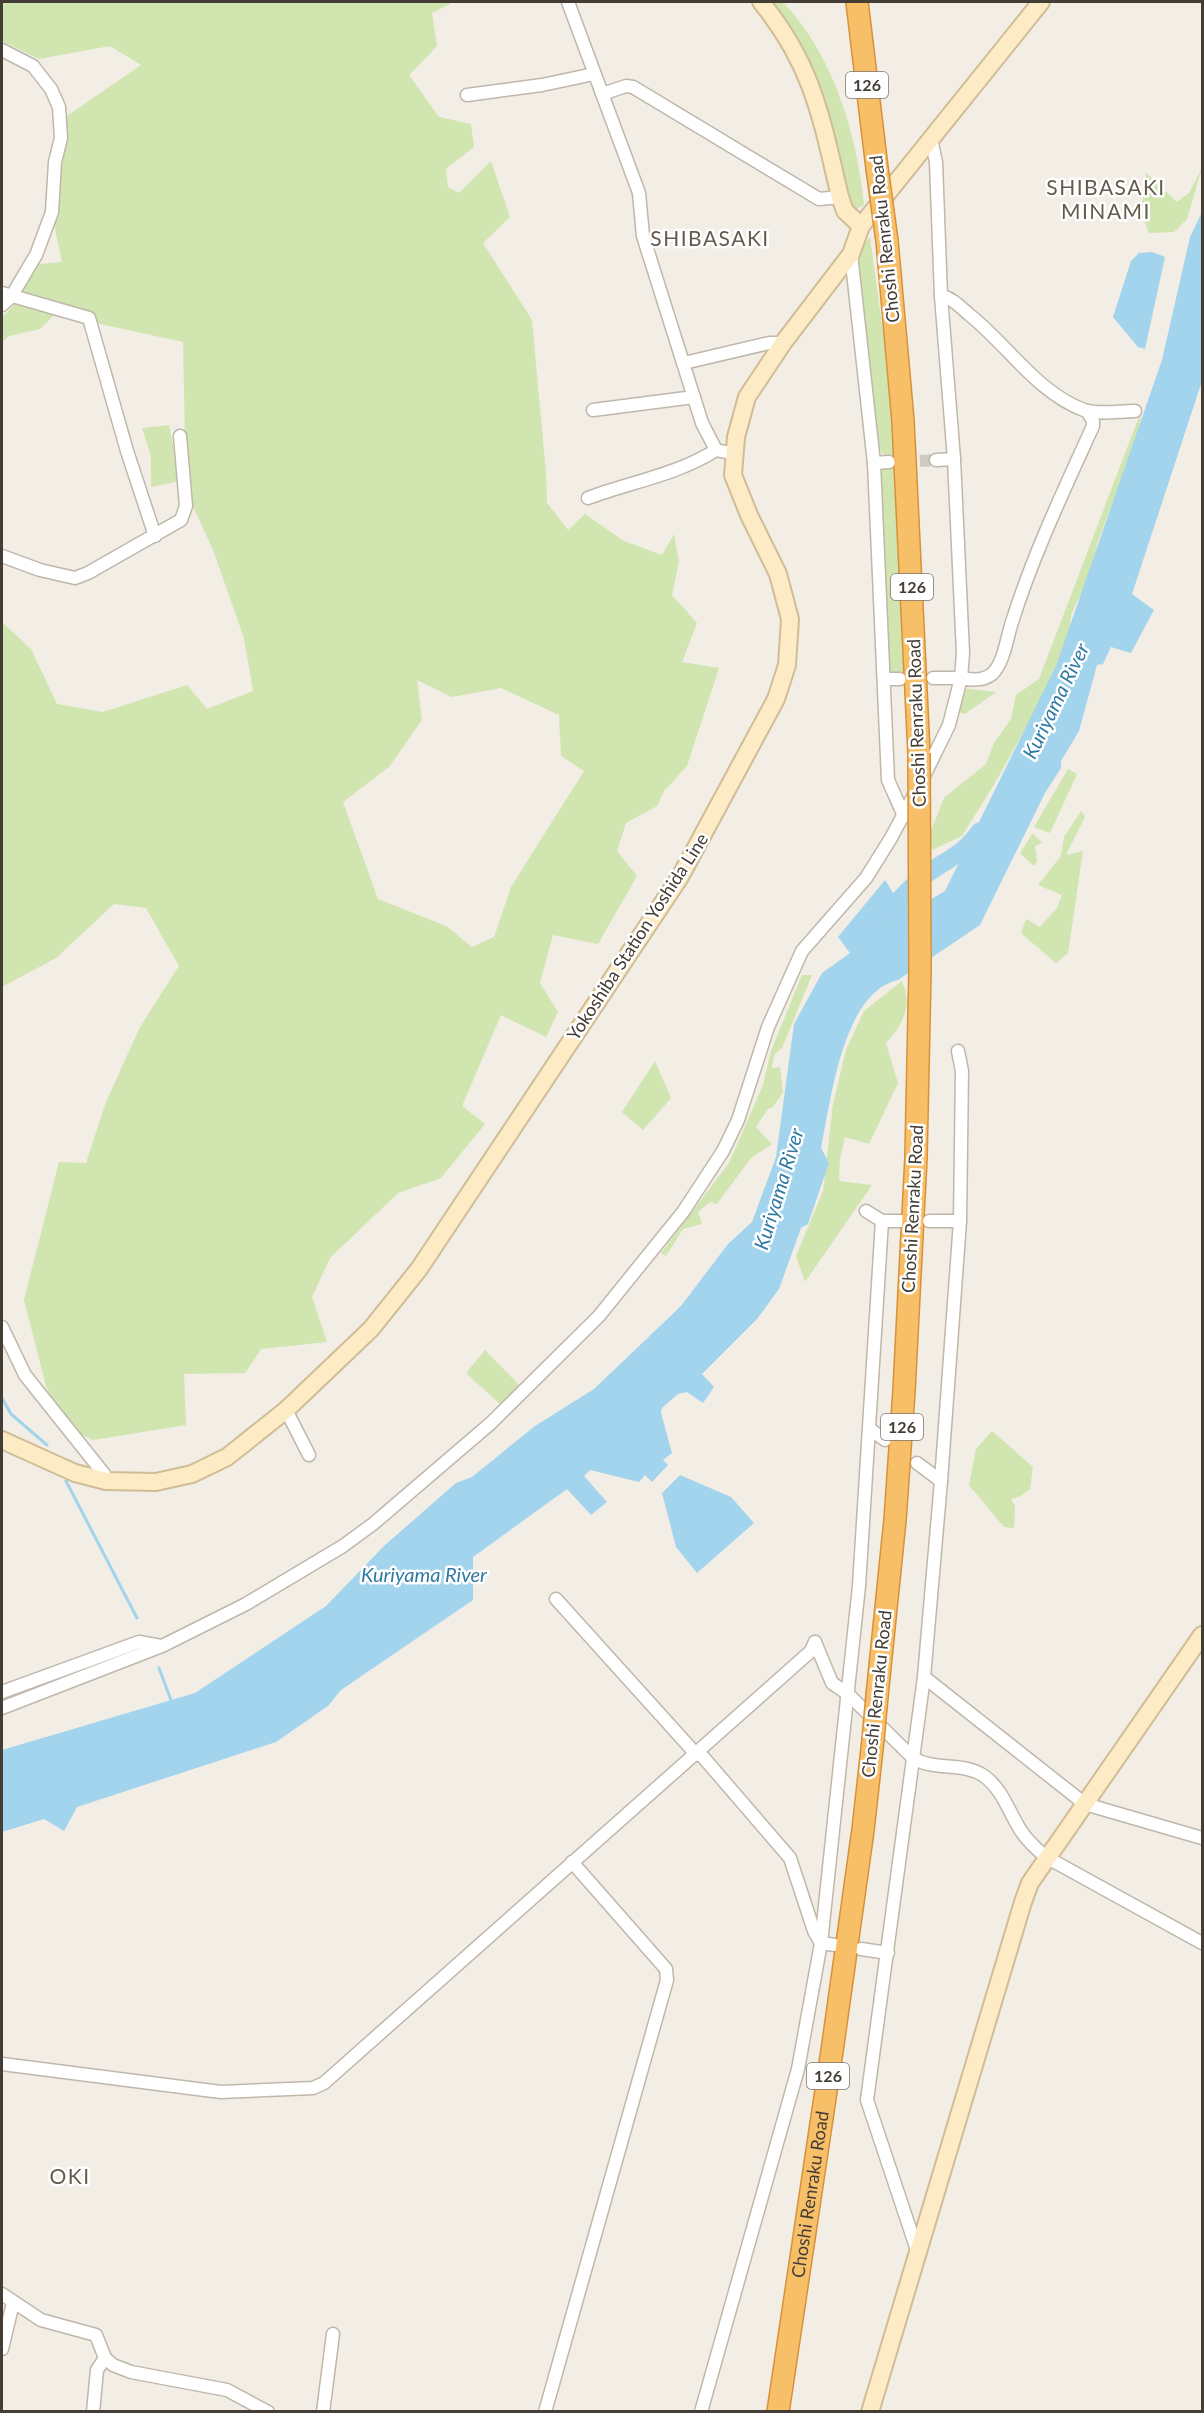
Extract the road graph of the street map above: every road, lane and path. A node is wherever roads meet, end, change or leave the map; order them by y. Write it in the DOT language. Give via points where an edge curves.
graph roads {
  1 [pos="568,2"];
  2 [pos="761,2"];
  3 [pos="857,2"];
  4 [pos="1041,2"];
  5 [pos="2,50"];
  6 [pos="594,74"];
  7 [pos="602,94"];
  8 [pos="467,95"];
  9 [pos="931,140"];
  10 [pos="840,197"];
  11 [pos="861,226"];
  12 [pos="851,254"];
  13 [pos="940,296"];
  14 [pos="5,298"];
  15 [pos="783,343"];
  16 [pos="684,363"];
  17 [pos="694,398"];
  18 [pos="593,410"];
  19 [pos="1087,411"];
  20 [pos="1135,411"];
  21 [pos="180,436"];
  22 [pos="716,450"];
  23 [pos="735,454"];
  24 [pos="954,459"];
  25 [pos="936,460"];
  26 [pos="889,462"];
  27 [pos="874,463"];
  28 [pos="588,498"];
  29 [pos="155,536"];
  30 [pos="2,556"];
  31 [pos="933,678"];
  32 [pos="961,678"];
  33 [pos="885,679"];
  34 [pos="900,679"];
  35 [pos="904,816"];
  36 [pos="958,1051"];
  37 [pos="866,1211"];
  38 [pos="882,1221"];
  39 [pos="902,1221"];
  40 [pos="928,1221"];
  41 [pos="960,1221"];
  42 [pos="2,1327"];
  43 [pos="285,1410"];
  44 [pos="870,1430"];
  45 [pos="2,1440"];
  46 [pos="885,1440"];
  47 [pos="309,1455"];
  48 [pos="917,1463"];
  49 [pos="942,1480"];
  50 [pos="106,1481"];
  51 [pos="556,1599"];
  52 [pos="1203,1635"];
  53 [pos="162,1646"];
  54 [pos="924,1677"];
  55 [pos="2,1692"];
  56 [pos="848,1694"];
  57 [pos="2,1708"];
  58 [pos="694,1753"];
  59 [pos="912,1757"];
  60 [pos="1085,1804"];
  61 [pos="1203,1838"];
  62 [pos="1047,1857"];
  63 [pos="572,1862"];
  64 [pos="821,1943"];
  65 [pos="1203,1943"];
  66 [pos="835,1945"];
  67 [pos="861,1949"];
  68 [pos="888,1953"];
  69 [pos="2,2064"];
  70 [pos="918,2255"];
  71 [pos="2,2294"];
  72 [pos="13,2303"];
  73 [pos="333,2334"];
  74 [pos="2,2349"];
  75 [pos="105,2358"];
  76 [pos="93,2412"];
  77 [pos="268,2412"];
  78 [pos="322,2412"];
  79 [pos="545,2412"];
  80 [pos="701,2412"];
  81 [pos="778,2412"];
  82 [pos="870,2412"];
  1 -- 6 [label="street"];
  2 -- 10 [label="main road" via="807,73"];
  3 -- 81 [label="highway, Choshi Renraku Road / 126, bridge" via="887,241 903,421 919,753 916,1157 903,1415 878,1696 863,1830"];
  4 -- 9 [label="main road, Yokoshiba Station Yoshida Line"];
  5 -- 14 [label="street" via="33,66 51,89 59,107 61,138 55,162 52,212 36,255"];
  6 -- 7 [label="street"];
  6 -- 8 [label="street"];
  7 -- 10 [label="street" via="633,87 819,199"];
  7 -- 16 [label="street" via="639,193 643,236"];
  9 -- 11 [label="main road, Yokoshiba Station Yoshida Line"];
  9 -- 13 [label="street" via="936,162"];
  10 -- 11 [label="main road" via="845,211"];
  11 -- 12 [label="main road, Yokoshiba Station Yoshida Line"];
  12 -- 15 [label="main road, Yokoshiba Station Yoshida Line"];
  12 -- 27 [label="street"];
  13 -- 19 [label="street" via="949,297 976,320 1045,387"];
  13 -- 24 [label="street"];
  14 -- 29 [label="street" via="89,318"];
  15 -- 16 [label="street"];
  15 -- 23 [label="main road, Yokoshiba Station Yoshida Line" via="747,397"];
  16 -- 17 [label="street"];
  17 -- 18 [label="street"];
  17 -- 22 [label="street"];
  19 -- 20 [label="street"];
  19 -- 32 [label="street" via="1093,426 1060,497 999,664 992,674 980,680"];
  21 -- 29 [label="street" via="186,506 181,520"];
  22 -- 23 [label="street"];
  22 -- 28 [label="street" via="648,481"];
  23 -- 43 [label="main road, Yokoshiba Station Yoshida Line" via="733,475 778,574 790,619 787,665 776,699 680,878 419,1269 371,1329"];
  24 -- 25 [label="street"];
  24 -- 32 [label="street"];
  26 -- 27 [label="street"];
  27 -- 33 [label="street"];
  29 -- 30 [label="street" via="75,578"];
  31 -- 32 [label="street"];
  32 -- 35 [label="street" via="949,725"];
  33 -- 34 [label="street"];
  33 -- 35 [label="street" via="888,780"];
  35 -- 53 [label="street" via="866,879 802,951 768,1027 738,1120 723,1151 683,1212 599,1316 491,1423 373,1524 246,1604"];
  36 -- 41 [label="street" via="962,1081"];
  37 -- 38 [label="street"];
  38 -- 39 [label="street"];
  38 -- 44 [label="street"];
  40 -- 41 [label="street"];
  41 -- 49 [label="street"];
  42 -- 50 [label="street" via="25,1375"];
  43 -- 47 [label="street"];
  43 -- 50 [label="main road, Yokoshiba Station Yoshida Line" via="227,1457 192,1474 156,1482"];
  44 -- 46 [label="street"];
  44 -- 56 [label="street"];
  45 -- 50 [label="main road, Yokoshiba Station Yoshida Line" via="75,1473"];
  48 -- 49 [label="street"];
  49 -- 54 [label="street"];
  51 -- 58 [label="street"];
  52 -- 60 [label="main road"];
  53 -- 55 [label="street" via="139,1642"];
  53 -- 57 [label="street"];
  54 -- 59 [label="street"];
  54 -- 60 [label="street"];
  56 -- 58 [label="street" via="832,1683 815,1642 811,1651"];
  56 -- 59 [label="street"];
  56 -- 64 [label="street"];
  58 -- 63 [label="street"];
  58 -- 64 [label="street" via="703,1757 790,1858"];
  59 -- 62 [label="street" via="970,1768 986,1777 1028,1841"];
  59 -- 68 [label="street"];
  60 -- 61 [label="street"];
  60 -- 62 [label="main road"];
  62 -- 65 [label="street"];
  62 -- 70 [label="main road" via="1030,1882 1023,1902"];
  63 -- 69 [label="street" via="324,2083 313,2088 221,2092"];
  63 -- 79 [label="street" via="666,1969 667,1980"];
  64 -- 66 [label="street"];
  64 -- 80 [label="street" via="798,2069"];
  67 -- 68 [label="street"];
  68 -- 70 [label="street" via="867,2100"];
  70 -- 82 [label="main road"];
  71 -- 72 [label="street"];
  72 -- 74 [label="street"];
  72 -- 75 [label="street" via="41,2320 96,2335"];
  73 -- 78 [label="street"];
  75 -- 76 [label="street" via="97,2370"];
  75 -- 77 [label="street" via="131,2372 227,2390"];
}
